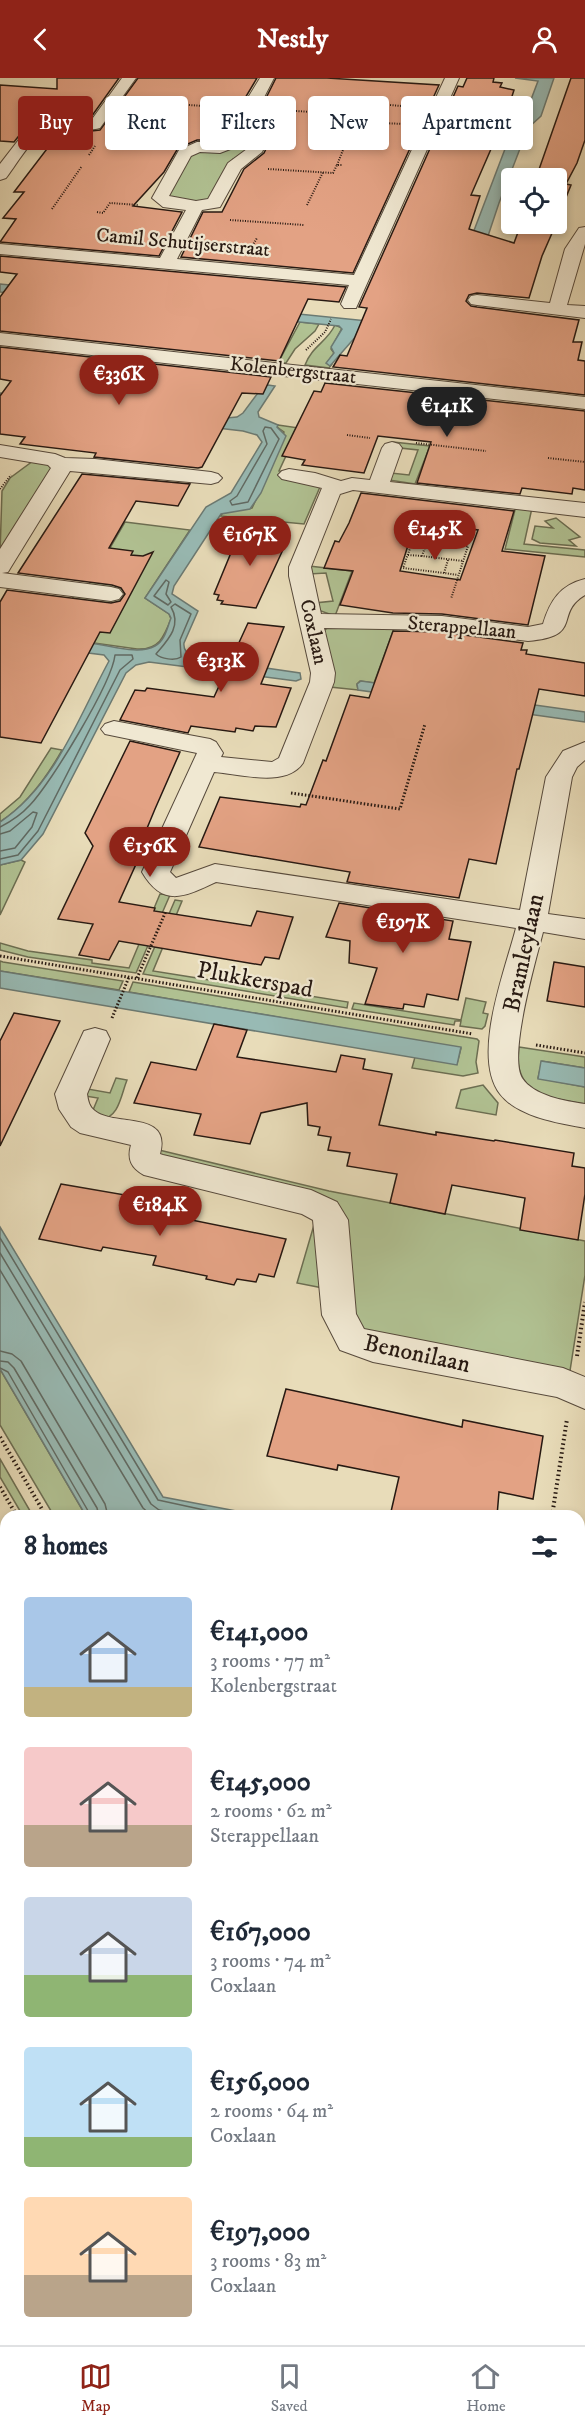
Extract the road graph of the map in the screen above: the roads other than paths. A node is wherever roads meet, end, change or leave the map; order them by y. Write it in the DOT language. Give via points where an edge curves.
graph roads {
  1 [pos="129,78"];
  2 [pos="267,78"];
  3 [pos="432,79"];
  4 [pos="451,79"];
  5 [pos="257,96"];
  6 [pos="200,147"];
  7 [pos="256,150"];
  8 [pos="0,175"];
  9 [pos="193,212"];
  10 [pos="585,232"];
  11 [pos="0,249"];
  12 [pos="165,265"];
  13 [pos="362,281"];
  14 [pos="477,300"];
  15 [pos="350,304"];
  16 [pos="557,309"];
  17 [pos="585,312"];
  18 [pos="0,339"];
  19 [pos="585,403"];
  20 [pos="392,448"];
  21 [pos="0,451"];
  22 [pos="61,464"];
  23 [pos="289,475"];
  24 [pos="211,477"];
  25 [pos="339,487"];
  26 [pos="378,487"];
  27 [pos="585,510"];
  28 [pos="0,567"];
  29 [pos="0,579"];
  30 [pos="585,586"];
  31 [pos="111,594"];
  32 [pos="313,621"];
  33 [pos="114,729"];
  34 [pos="585,750"];
  35 [pos="205,763"];
  36 [pos="532,921"];
  37 [pos="585,929"];
  38 [pos="95,1038"];
  39 [pos="585,1116"];
  40 [pos="578,1391"];
  1 -- 8 [label="street" via="95,125 38,129"];
  2 -- 5 [label="street"];
  3 -- 4 [label="street"];
  4 -- 13 [label="street"];
  6 -- 9 [label="street" via="185,153 160,198"];
  7 -- 9 [label="street" via="234,166 214,203"];
  9 -- 12 [label="street"];
  10 -- 16 [label="street" via="574,249"];
  11 -- 12 [label="street, Camil Schutijserstraat"];
  12 -- 13 [label="street, Camil Schutijserstraat"];
  13 -- 15 [label="street"];
  14 -- 16 [label="street"];
  16 -- 17 [label="street"];
  18 -- 19 [label="street, Kolenbergstraat"];
  20 -- 26 [label="street"];
  21 -- 22 [label="street"];
  22 -- 24 [label="street"];
  22 -- 28 [label="street" via="61,472"];
  23 -- 25 [label="street"];
  25 -- 26 [label="street"];
  25 -- 32 [label="street, Coxlaan" via="331,490 300,567"];
  26 -- 27 [label="street"];
  29 -- 31 [label="street"];
  30 -- 32 [label="street, Sterappellaan" via="566,598 556,624 539,634 443,623"];
  32 -- 35 [label="street, Coxlaan" via="322,682 290,763 275,770"];
  33 -- 35 [label="street" via="201,744 210,753"];
  34 -- 36 [label="street, Bramleylaan" via="565,763 560,777"];
  35 -- 36 [label="street" via="156,872 159,879 176,888 215,873"];
  36 -- 37 [label="street"];
  36 -- 39 [label="street, Bramleylaan" via="504,1040 502,1063 506,1080 516,1091 556,1112"];
  38 -- 40 [label="street, Benonilaan" via="71,1094 86,1123 139,1133 147,1139 143,1156 155,1166 311,1203 325,1211 331,1220 339,1315 352,1340 563,1383"];
}
